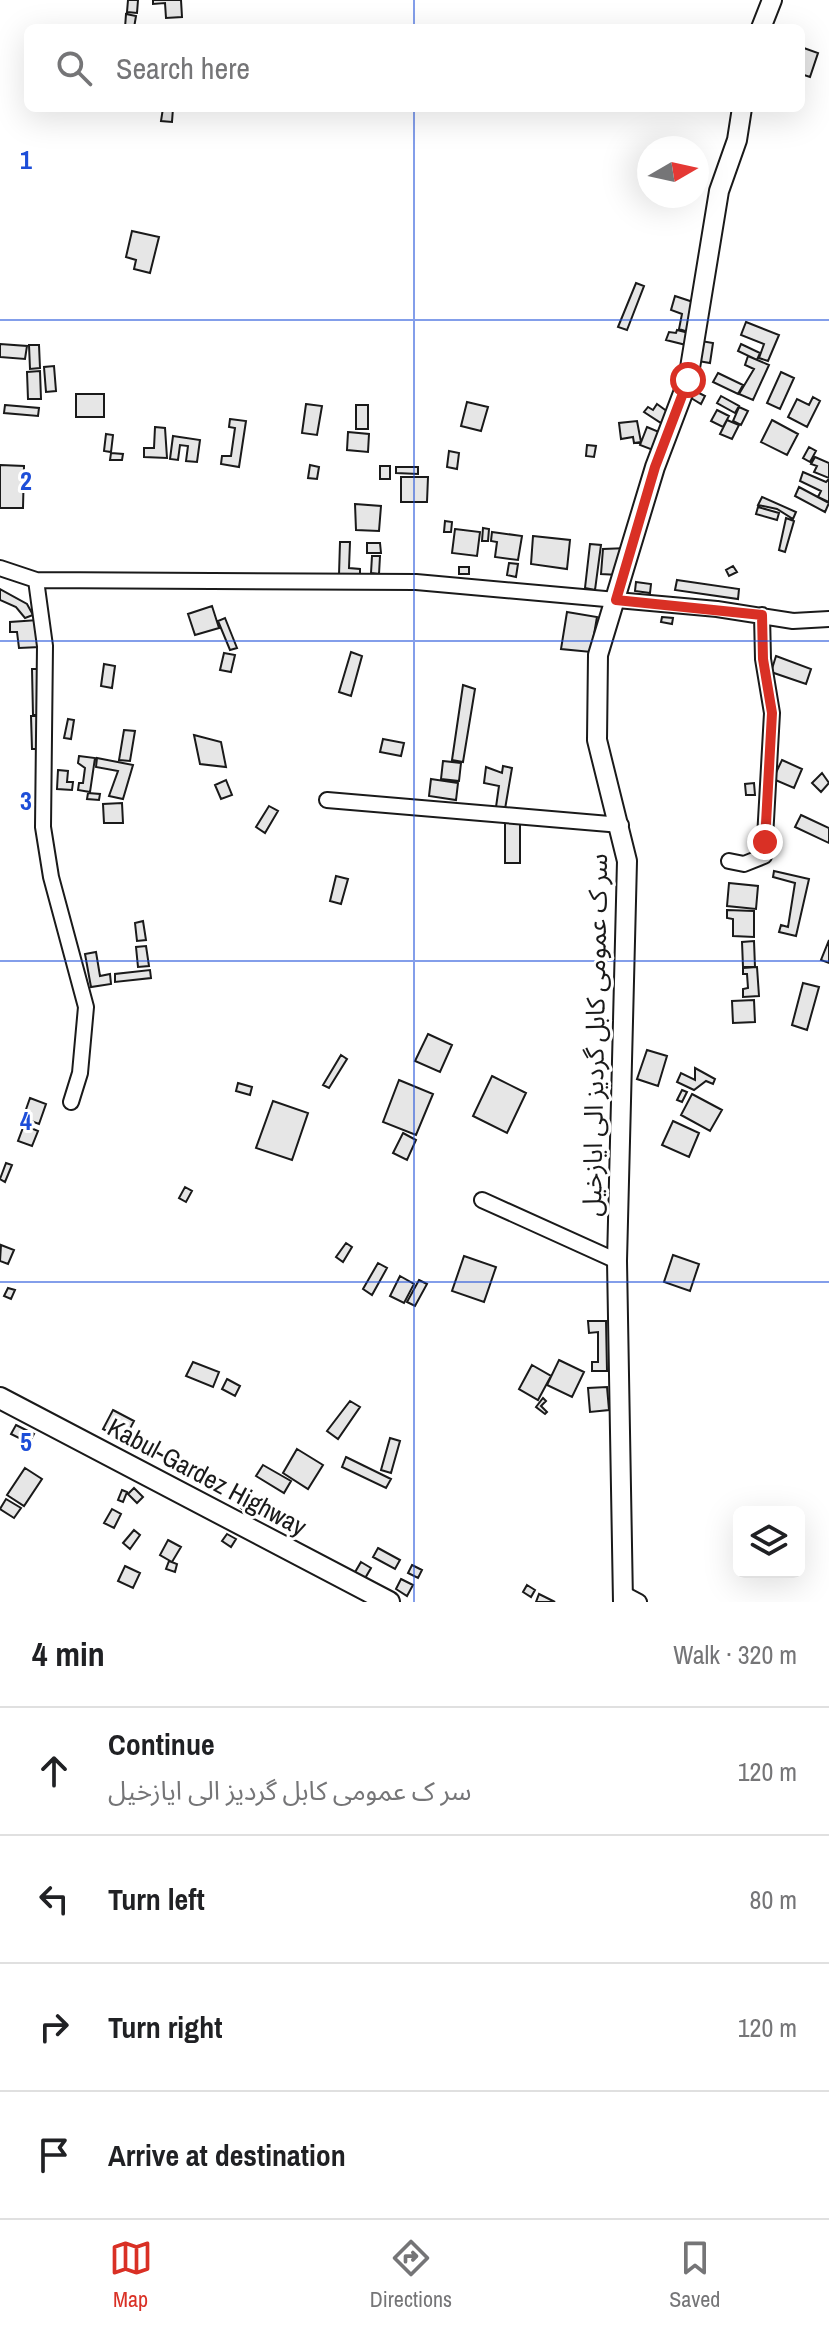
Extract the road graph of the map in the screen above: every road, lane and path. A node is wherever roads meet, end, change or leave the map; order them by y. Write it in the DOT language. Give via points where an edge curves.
graph roads {
  1 [pos="772,0"];
  2 [pos="763,24"];
  3 [pos="741,112"];
  4 [pos="0,568"];
  5 [pos="36,580"];
  6 [pos="616,600"];
  7 [pos="762,615"];
  8 [pos="829,619"];
  9 [pos="327,800"];
  10 [pos="621,825"];
  11 [pos="729,861"];
  12 [pos="71,1102"];
  13 [pos="482,1200"];
  14 [pos="617,1261"];
  15 [pos="0,1398"];
  16 [pos="628,1599"];
  17 [pos="389,1602"];
  1 -- 2 [label="main road"];
  3 -- 6 [label="main road, سر ک عمومی کابل گردیز الی ایازخیل" via="719,191 688,380 655,467"];
  4 -- 5 [label="street"];
  5 -- 6 [label="street" via="416,582"];
  5 -- 12 [label="street" via="45,646 43,827 86,1007 80,1073"];
  6 -- 7 [label="street"];
  6 -- 10 [label="main road, سر ک عمومی کابل گردیز الی ایازخیل" via="598,655 595,696 597,740"];
  7 -- 8 [label="street" via="793,621"];
  7 -- 11 [label="street" via="772,713 764,856 744,864"];
  9 -- 10 [label="street"];
  10 -- 14 [label="main road, سر ک عمومی کابل گردیز الی ایازخیل" via="627,861"];
  13 -- 14 [label="street"];
  14 -- 16 [label="main road, سر ک عمومی کابل گردیز الی ایازخیل"];
  15 -- 17 [label="highway, Kabul-Gardez Highway"];
}
